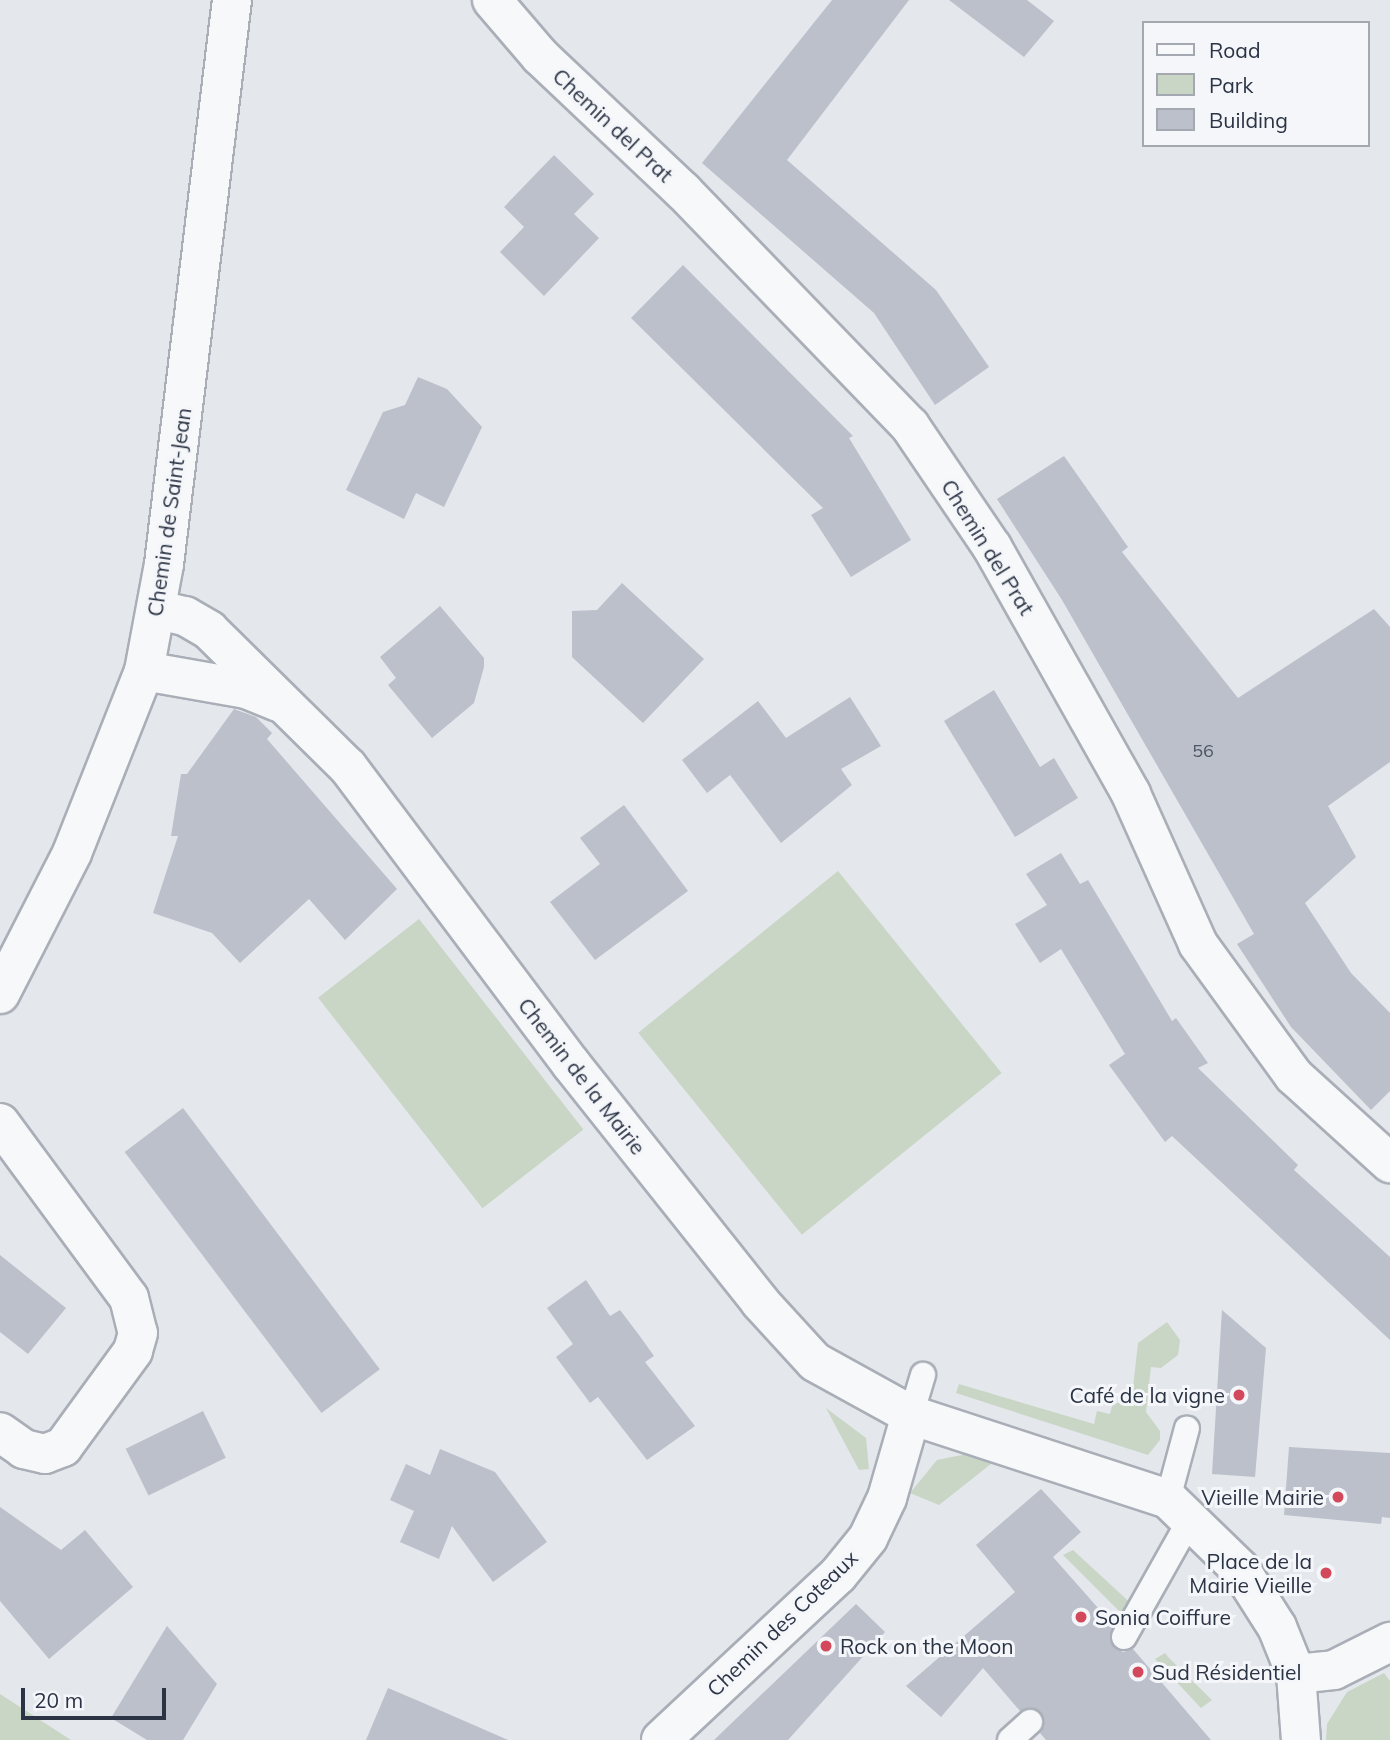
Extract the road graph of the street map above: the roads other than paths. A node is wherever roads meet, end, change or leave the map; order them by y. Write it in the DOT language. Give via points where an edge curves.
graph roads {
  1 [pos="232,0"];
  2 [pos="492,0"];
  3 [pos="158,610"];
  4 [pos="144,671"];
  5 [pos="283,704"];
  6 [pos="0,994"];
  7 [pos="0,1123"];
  8 [pos="1390,1163"];
  9 [pos="923,1375"];
  10 [pos="911,1415"];
  11 [pos="1187,1428"];
  12 [pos="0,1432"];
  13 [pos="1179,1510"];
  14 [pos="1124,1637"];
  15 [pos="1390,1642"];
  16 [pos="1296,1674"];
  17 [pos="1030,1722"];
  18 [pos="661,1740"];
  19 [pos="1010,1740"];
  20 [pos="1301,1740"];
  1 -- 3 [label="street, Chemin de Saint-Jean"];
  2 -- 8 [label="street, Chemin del Prat" via="540,56 683,191 910,426 992,547 1131,794 1198,944 1294,1076"];
  3 -- 4 [label="street, Chemin de Saint-Jean"];
  3 -- 5 [label="street, Chemin de la Mairie" via="209,630"];
  4 -- 5 [label="street, Chemin de la Mairie" via="246,689"];
  4 -- 6 [label="street, Chemin de Saint-Jean" via="72,853"];
  5 -- 10 [label="street, Chemin de la Mairie" via="348,767 571,1064 760,1302 815,1362"];
  7 -- 12 [label="street" via="128,1298 138,1333 133,1350 63,1447 45,1454"];
  9 -- 10 [label="lane"];
  10 -- 13 [label="street"];
  10 -- 18 [label="street, Chemin des Coteaux" via="887,1498 868,1538 838,1575"];
  11 -- 13 [label="lane"];
  13 -- 14 [label="lane"];
  13 -- 16 [label="street" via="1240,1569 1277,1627"];
  15 -- 16 [label="street" via="1334,1670"];
  16 -- 20 [label="street"];
  17 -- 19 [label="lane"];
}
